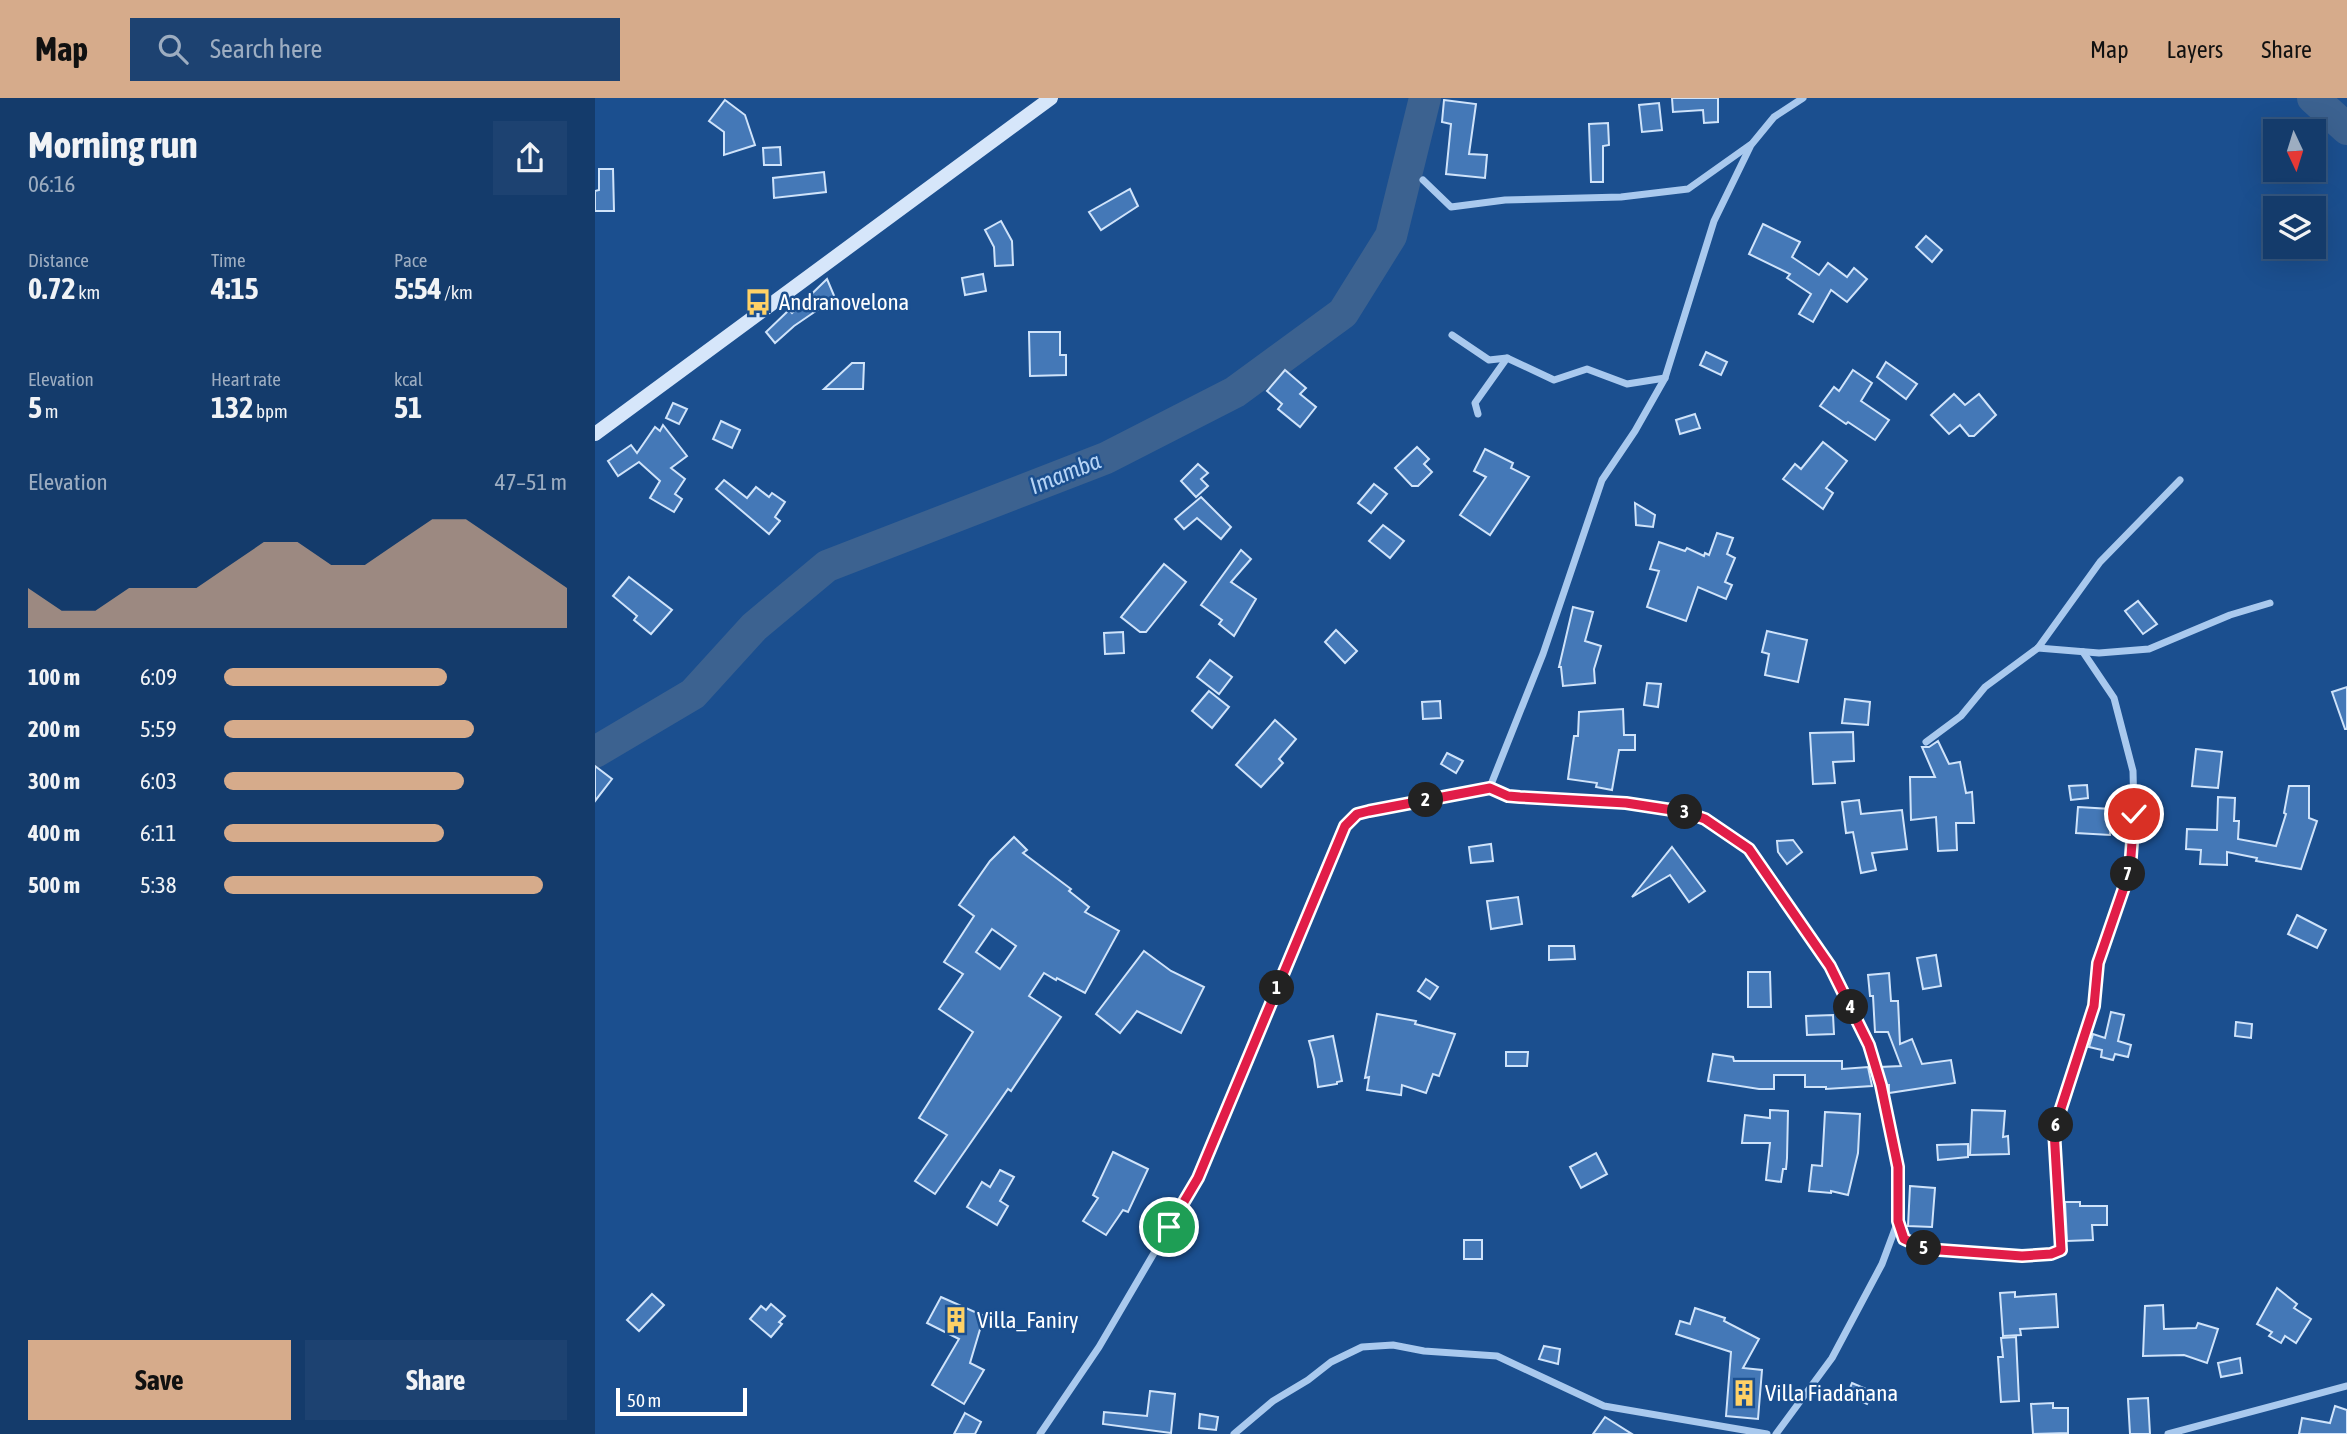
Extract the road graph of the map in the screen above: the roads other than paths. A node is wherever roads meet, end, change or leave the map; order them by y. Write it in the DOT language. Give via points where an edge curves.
graph roads {
  1 [pos="1051,98"];
  2 [pos="1803,98"];
  3 [pos="1751,145"];
  4 [pos="1423,180"];
  5 [pos="1453,335"];
  6 [pos="1507,358"];
  7 [pos="1665,378"];
  8 [pos="1478,414"];
  9 [pos="595,434"];
  10 [pos="2180,480"];
  11 [pos="2270,603"];
  12 [pos="2038,649"];
  13 [pos="2083,652"];
  14 [pos="1926,741"];
  15 [pos="1490,788"];
  16 [pos="1898,1221"];
  17 [pos="2347,1386"];
  18 [pos="1040,1434"];
  19 [pos="1234,1434"];
  20 [pos="1766,1434"];
  21 [pos="1776,1434"];
  22 [pos="2168,1434"];
  1 -- 9 [label="street"];
  2 -- 3 [label="street" via="1775,117"];
  3 -- 4 [label="street" via="1688,189 1621,197 1505,200 1451,207"];
  3 -- 7 [label="street" via="1714,221"];
  5 -- 6 [label="street" via="1489,360"];
  6 -- 7 [label="street" via="1554,380 1587,369 1627,384"];
  6 -- 8 [label="street" via="1475,402"];
  7 -- 15 [label="street" via="1602,480 1543,654"];
  10 -- 12 [label="street" via="2100,562"];
  11 -- 13 [label="street" via="2149,649"];
  12 -- 13 [label="street"];
  12 -- 14 [label="street" via="1985,688 1961,716"];
  13 -- 16 [label="street" via="2114,698 2133,771 2134,814 2130,870 2098,963 2094,1006 2054,1130 2061,1250 2022,1256 1926,1249 1904,1239"];
  15 -- 16 [label="street" via="1508,796 1626,803 1685,812 1705,819 1749,849 1830,966 1869,1045 1898,1167"];
  15 -- 18 [label="street" via="1357,814 1345,826 1198,1178 1099,1348"];
  16 -- 21 [label="street" via="1882,1264 1832,1358"];
  17 -- 22 [label="street"];
  19 -- 20 [label="street" via="1331,1362 1362,1348 1392,1345 1497,1356 1604,1406"];
}
